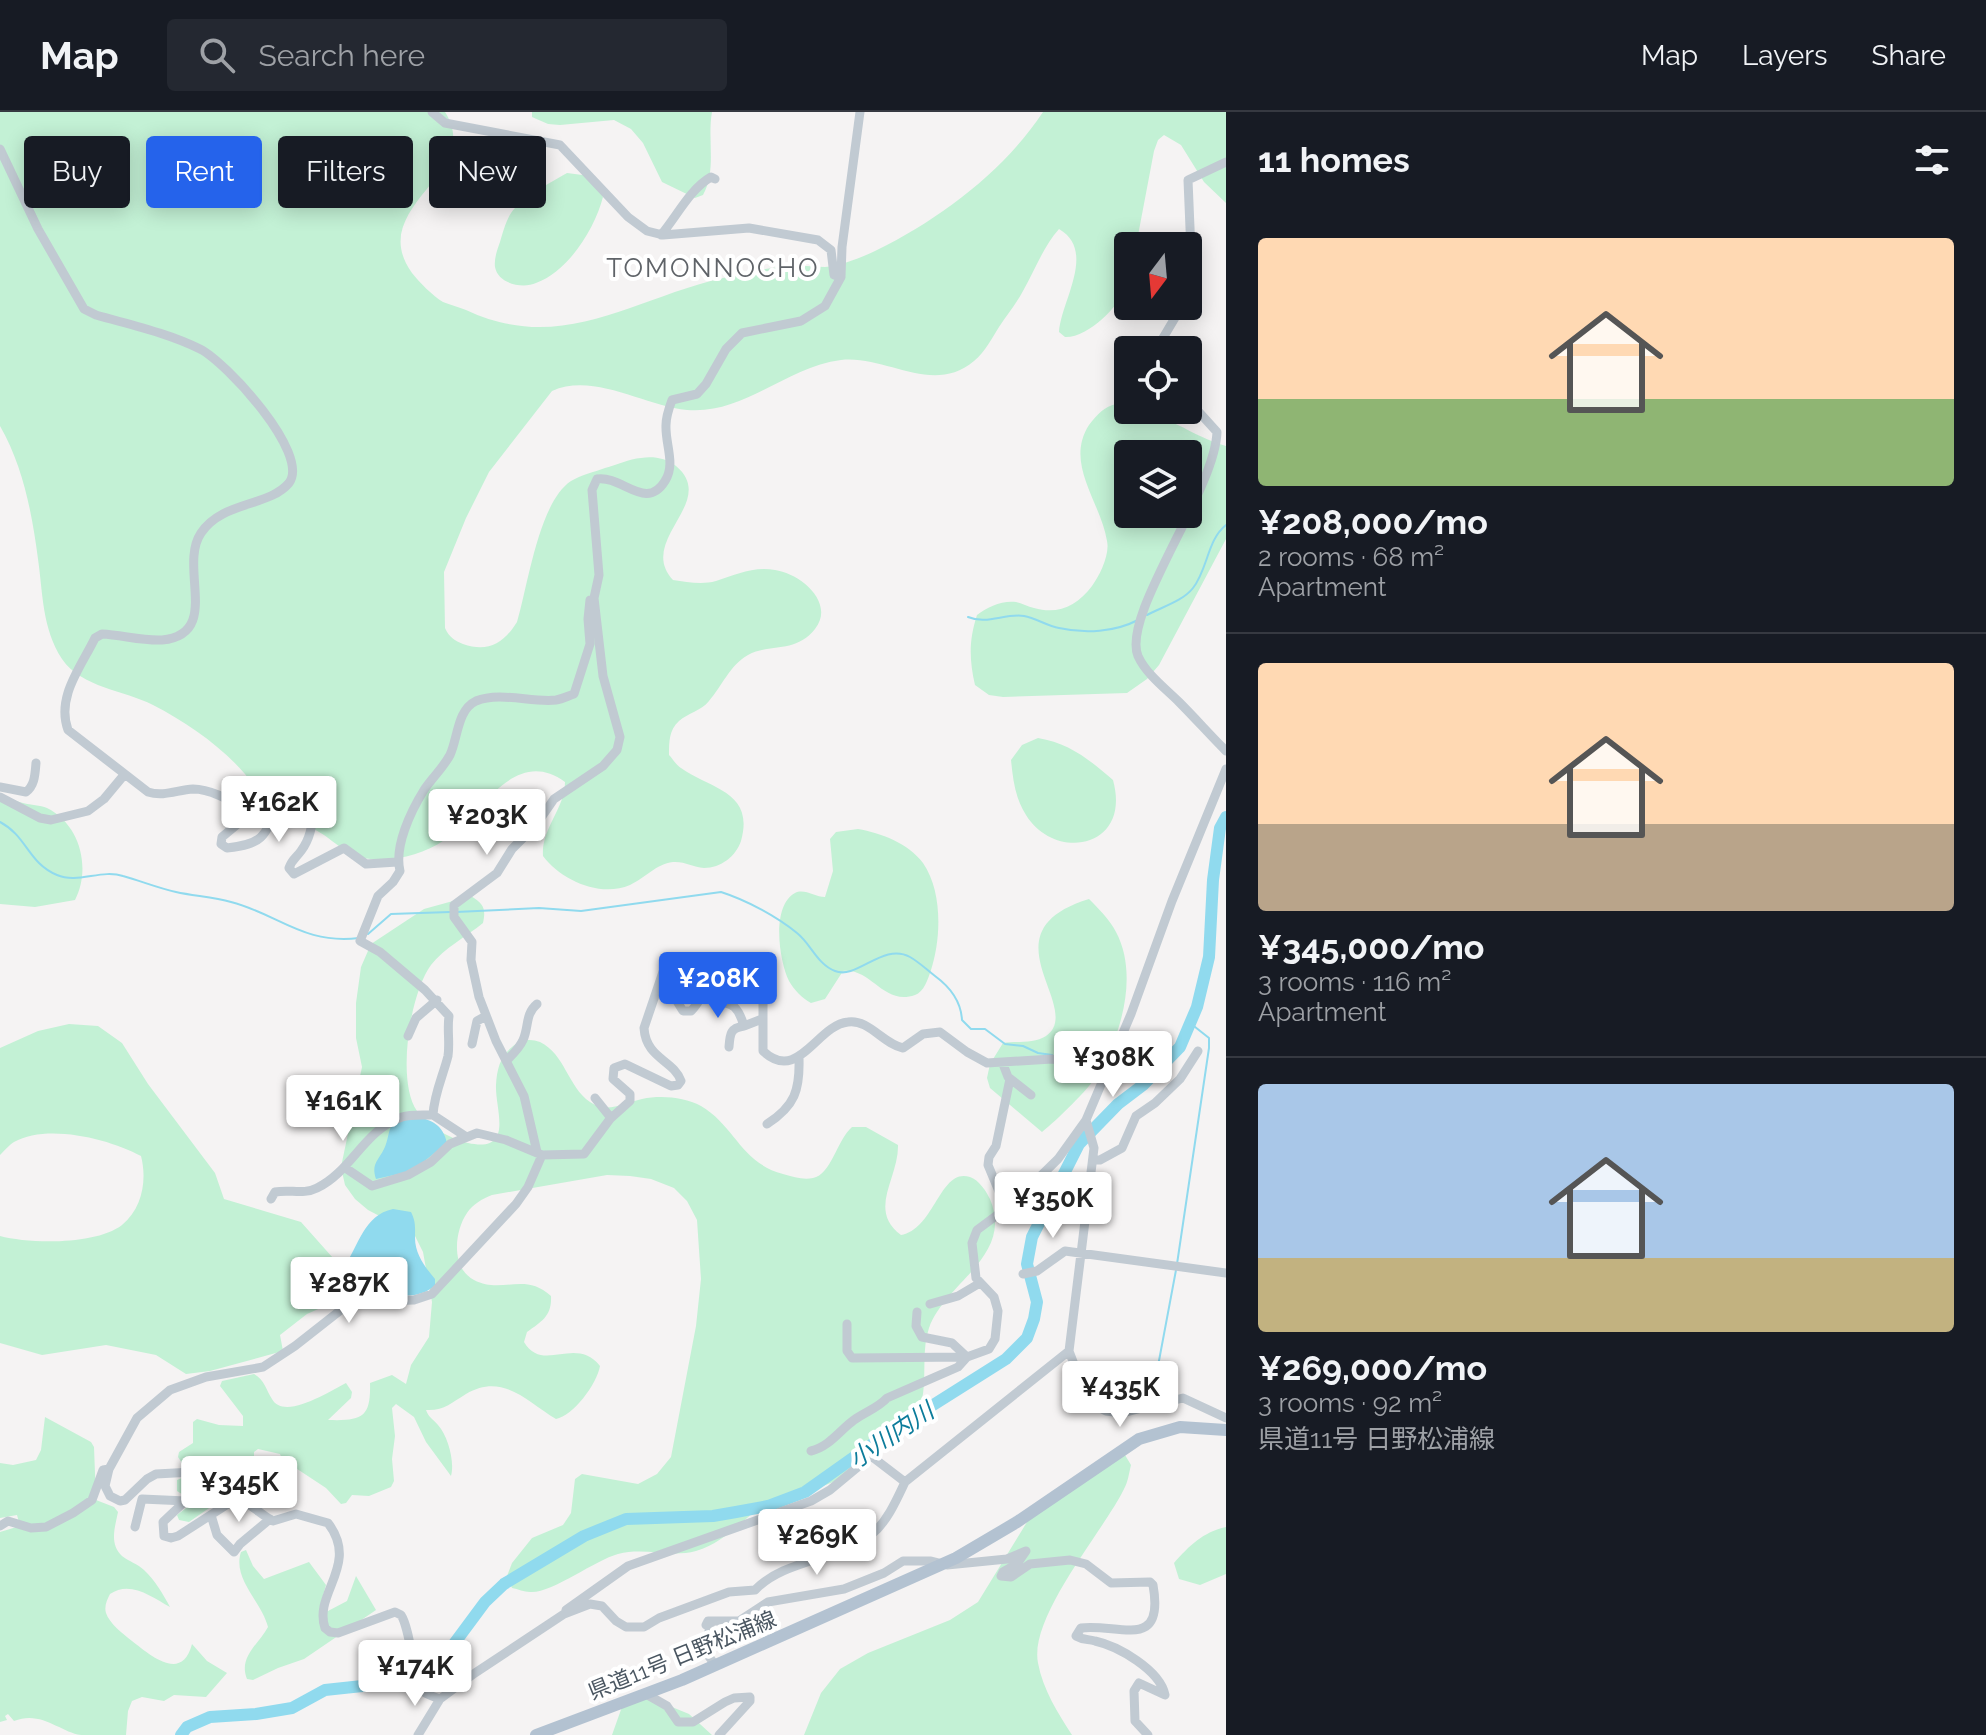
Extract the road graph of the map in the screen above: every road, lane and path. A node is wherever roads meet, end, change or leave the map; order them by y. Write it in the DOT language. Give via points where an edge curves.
graph roads {
  1 [pos="432,112"];
  2 [pos="860,112"];
  3 [pos="0,149"];
  4 [pos="1226,162"];
  5 [pos="715,179"];
  6 [pos="1190,232"];
  7 [pos="661,235"];
  8 [pos="841,277"];
  9 [pos="1202,415"];
  10 [pos="599,575"];
  11 [pos="1226,751"];
  12 [pos="36,763"];
  13 [pos="1226,769"];
  14 [pos="124,775"];
  15 [pos="0,787"];
  16 [pos="0,797"];
  17 [pos="397,862"];
  18 [pos="703,994"];
  19 [pos="437,1000"];
  20 [pos="537,1004"];
  21 [pos="486,1016"];
  22 [pos="762,1019"];
  23 [pos="744,1026"];
  24 [pos="408,1036"];
  25 [pos="472,1044"];
  26 [pos="729,1047"];
  27 [pos="1198,1051"];
  28 [pos="799,1058"];
  29 [pos="506,1061"];
  30 [pos="1110,1062"];
  31 [pos="1003,1064"];
  32 [pos="1010,1079"];
  33 [pos="1031,1095"];
  34 [pos="595,1098"];
  35 [pos="433,1115"];
  36 [pos="611,1118"];
  37 [pos="1086,1120"];
  38 [pos="767,1124"];
  39 [pos="465,1136"];
  40 [pos="539,1153"];
  41 [pos="1093,1160"];
  42 [pos="344,1167"];
  43 [pos="271,1199"];
  44 [pos="1006,1208"];
  45 [pos="1080,1253"];
  46 [pos="1226,1273"];
  47 [pos="1023,1274"];
  48 [pos="980,1283"];
  49 [pos="930,1304"];
  50 [pos="917,1312"];
  51 [pos="847,1324"];
  52 [pos="1069,1351"];
  53 [pos="967,1357"];
  54 [pos="1226,1418"];
  55 [pos="1226,1430"];
  56 [pos="811,1451"];
  57 [pos="109,1469"];
  58 [pos="905,1482"];
  59 [pos="186,1501"];
  60 [pos="211,1515"];
  61 [pos="270,1519"];
  62 [pos="0,1526"];
  63 [pos="135,1527"];
  64 [pos="942,1564"];
  65 [pos="564,1614"];
  66 [pos="715,1665"];
  67 [pos="646,1694"];
  68 [pos="440,1699"];
  69 [pos="418,1735"];
  70 [pos="536,1735"];
  71 [pos="719,1735"];
  72 [pos="1148,1735"];
  1 -- 7 [label="street" via="445,123 560,145 628,217"];
  2 -- 8 [label="street"];
  3 -- 14 [label="street" via="84,309 204,350 268,417 294,465 292,478 280,491 229,510 200,534 193,553 197,609 190,627 164,640 102,634 71,680 64,719 68,730"];
  4 -- 6 [label="street" via="1188,180"];
  5 -- 7 [label="street" via="705,180"];
  7 -- 8 [label="street" via="749,228 818,240 831,250 834,275"];
  8 -- 10 [label="street" via="825,306 801,321 742,333 697,394 672,400 665,426 671,468 657,491 641,494 597,479 591,499"];
  9 -- 11 [label="street" via="1217,432 1217,441 1180,536 1145,604 1136,643 1152,676"];
  10 -- 17 [label="street" via="592,585 590,644 574,694 557,700 477,700 467,708 452,751 406,827"];
  10 -- 21 [label="street" via="594,598 597,629 620,737 617,750 554,799 497,873 454,905 454,917 472,942 471,960"];
  12 -- 15 [label="street" via="26,792"];
  13 -- 30 [label="street"];
  14 -- 16 [label="street" via="88,811 51,820"];
  14 -- 17 [label="street" via="159,795 197,789 235,803 241,809 240,822 222,837 227,848 255,843 266,835 277,805 305,801 314,809 311,831 292,859 289,868 294,874 344,848 366,864"];
  17 -- 19 [label="street" via="400,871 378,896 360,941"];
  18 -- 22 [label="street" via="718,969 734,964 763,987"];
  18 -- 23 [label="street" via="730,1002"];
  18 -- 36 [label="street" via="691,1011 683,1011 675,998 682,965 670,963 664,969 645,1036 657,1058 681,1081 671,1086 618,1065 613,1079 630,1094 630,1101"];
  19 -- 24 [label="street" via="416,1018"];
  19 -- 35 [label="street" via="449,1016 449,1052"];
  20 -- 29 [label="street" via="524,1037"];
  21 -- 25 [label="street" via="477,1021"];
  21 -- 29 [label="street"];
  22 -- 23 [label="street"];
  22 -- 28 [label="street" via="763,1051 770,1058"];
  23 -- 26 [label="street" via="731,1031"];
  27 -- 41 [label="street" via="1180,1079 1136,1116 1122,1148"];
  28 -- 31 [label="street" via="837,1024 850,1021 903,1048 923,1034 940,1032 975,1057"];
  28 -- 38 [label="street" via="799,1079 787,1111"];
  29 -- 40 [label="street" via="524,1096"];
  30 -- 31 [label="street" via="1081,1066 1052,1059"];
  30 -- 37 [label="street"];
  31 -- 32 [label="street"];
  32 -- 33 [label="street"];
  32 -- 44 [label="street" via="988,1165"];
  34 -- 36 [label="street"];
  35 -- 39 [label="street"];
  35 -- 42 [label="street" via="404,1117 384,1126"];
  36 -- 40 [label="street" via="584,1154"];
  37 -- 41 [label="street"];
  37 -- 44 [label="street" via="1058,1159"];
  39 -- 40 [label="street" via="488,1134"];
  39 -- 42 [label="street" via="408,1175 372,1186"];
  40 -- 57 [label="street" via="516,1204 432,1294 414,1300 351,1302 263,1367 170,1390 137,1418"];
  41 -- 45 [label="street"];
  42 -- 43 [label="street" via="317,1188 275,1192"];
  44 -- 48 [label="street" via="977,1230 972,1243"];
  45 -- 46 [label="street"];
  45 -- 47 [label="street" via="1065,1251 1037,1271"];
  45 -- 52 [label="street"];
  48 -- 49 [label="street"];
  48 -- 53 [label="street" via="994,1297 998,1311 995,1339 989,1349"];
  50 -- 53 [label="street" via="922,1337 952,1343"];
  51 -- 53 [label="street" via="852,1358"];
  52 -- 54 [label="street" via="1090,1403 1106,1411 1122,1413 1183,1398"];
  52 -- 58 [label="street"];
  53 -- 56 [label="street" via="958,1367 887,1398 821,1449"];
  55 -- 64 [label="main road, 県道11号 日野松浦線" via="1180,1427 1139,1439 1017,1522"];
  57 -- 59 [label="street" via="106,1491 120,1501 156,1474 200,1475 199,1488"];
  57 -- 62 [label="street" via="103,1470 92,1500 73,1513 46,1527 8,1521"];
  58 -- 65 [label="street" via="871,1456 811,1501 628,1566"];
  58 -- 65 [label="street" via="874,1533 766,1579 755,1590 729,1592 644,1627 626,1627 602,1606 590,1604"];
  59 -- 60 [label="street" via="163,1522 164,1536 178,1536"];
  59 -- 63 [label="street" via="142,1499"];
  60 -- 61 [label="street" via="234,1500 245,1501"];
  60 -- 61 [label="street" via="217,1535 234,1552"];
  61 -- 68 [label="street" via="296,1514 328,1523 341,1551 324,1613 325,1628 338,1633 395,1612 401,1615 417,1681 422,1691"];
  64 -- 66 [label="main road, 県道11号 日野松浦線"];
  64 -- 66 [label="street" via="903,1561 844,1589 768,1602 739,1621 709,1623 705,1651"];
  64 -- 72 [label="street" via="1007,1559 1026,1551 1001,1576 1011,1577 1030,1564 1070,1560 1082,1561 1111,1583 1150,1582 1156,1598 1147,1624 1128,1632 1081,1628 1076,1636 1143,1662 1161,1685 1165,1695 1139,1683 1134,1691 1135,1721"];
  65 -- 68 [label="street"];
  66 -- 67 [label="main road, 県道11号 日野松浦線"];
  67 -- 70 [label="main road, 県道11号 日野松浦線"];
  67 -- 71 [label="street" via="687,1724 734,1698 750,1697"];
  68 -- 69 [label="street"];
}
